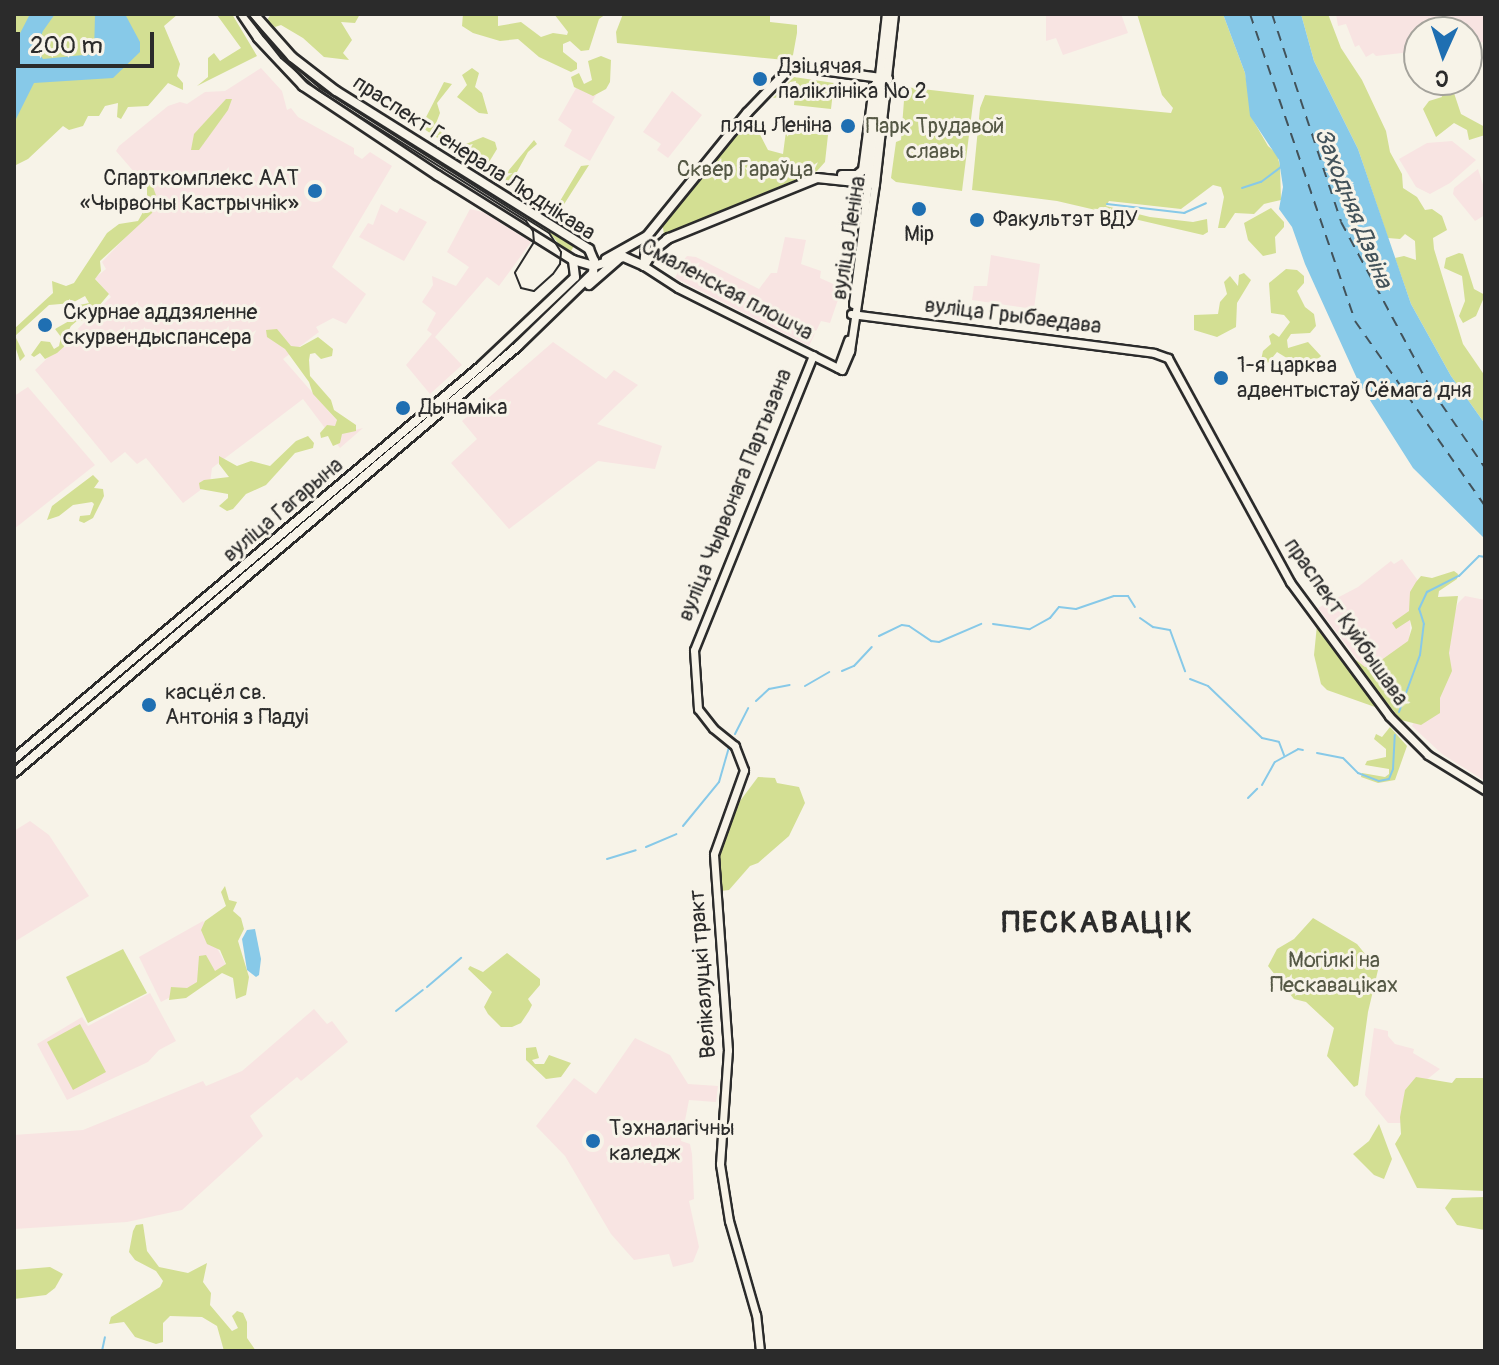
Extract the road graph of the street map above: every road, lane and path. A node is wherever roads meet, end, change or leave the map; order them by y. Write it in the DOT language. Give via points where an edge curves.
graph roads {
  1 [pos="242,14"];
  2 [pos="254,14"];
  3 [pos="887,14"];
  4 [pos="894,14"];
  5 [pos="313,74"];
  6 [pos="884,78"];
  7 [pos="303,86"];
  8 [pos="871,183"];
  9 [pos="653,226"];
  10 [pos="647,236"];
  11 [pos="667,239"];
  12 [pos="589,249"];
  13 [pos="622,254"];
  14 [pos="573,260"];
  15 [pos="594,266"];
  16 [pos="644,266"];
  17 [pos="569,281"];
  18 [pos="854,314"];
  19 [pos="547,317"];
  20 [pos="512,337"];
  21 [pos="847,342"];
  22 [pos="518,346"];
  23 [pos="813,355"];
  24 [pos="826,357"];
  25 [pos="1168,358"];
  26 [pos="842,366"];
  27 [pos="325,497"];
  28 [pos="332,505"];
  29 [pos="187,615"];
  30 [pos="194,623"];
  31 [pos="694,650"];
  32 [pos="14,759"];
  33 [pos="14,773"];
  34 [pos="1485,790"];
  35 [pos="760,1351"];
  1 -- 7 [label="main road, праспект Генерала Люднікава"];
  2 -- 5 [label="main road, праспект Генерала Люднікава"];
  3 -- 6 [label="main road, вуліца Леніна"];
  4 -- 6 [label="main road, вуліца Леніна"];
  5 -- 7 [label="main road"];
  5 -- 12 [label="main road, праспект Генерала Люднікава"];
  6 -- 8 [label="main road, вуліца Леніна"];
  6 -- 9 [label="main road" via="792,66"];
  6 -- 11 [label="main road" via="874,87 861,172 809,177"];
  7 -- 14 [label="main road, праспект Генерала Люднікава"];
  8 -- 11 [label="main road" via="817,178"];
  8 -- 18 [label="street, вуліца Леніна"];
  9 -- 10 [label="main road"];
  9 -- 11 [label="main road" via="656,236"];
  10 -- 13 [label="main road"];
  10 -- 16 [label="main road"];
  11 -- 16 [label="main road"];
  12 -- 13 [label="main road"];
  12 -- 15 [label="main road, праспект Генерала Люднікава"];
  13 -- 15 [label="main road, вуліца Гагарына"];
  13 -- 16 [label="main road, Смаленская плошча"];
  13 -- 19 [label="main road, вуліца Гагарына"];
  14 -- 15 [label="main road, праспект Генерала Люднікава"];
  14 -- 17 [label="main road" via="576,274"];
  15 -- 17 [label="main road, вуліца Гагарына"];
  15 -- 19 [label="main road, вуліца Гагарына" via="591,277"];
  16 -- 23 [label="street, Смаленская плошча"];
  17 -- 20 [label="main road, вуліца Гагарына"];
  18 -- 21 [label="street, вуліца Леніна"];
  18 -- 25 [label="street, вуліца Грыбаедава"];
  18 -- 26 [label="street, вуліца Леніна"];
  19 -- 22 [label="main road, вуліца Гагарына"];
  20 -- 22 [label="main road"];
  20 -- 27 [label="main road, вуліца Гагарына"];
  21 -- 24 [label="street" via="840,354"];
  21 -- 26 [label="street, вуліца Леніна"];
  22 -- 28 [label="main road, вуліца Гагарына"];
  23 -- 24 [label="street"];
  23 -- 26 [label="street, Смаленская плошча"];
  23 -- 31 [label="street, вуліца Чырвонага Партызана"];
  24 -- 26 [label="street"];
  25 -- 34 [label="street, праспект Куйбышава" via="1290,582 1389,716 1428,755"];
  27 -- 28 [label="main road"];
  27 -- 29 [label="main road, вуліца Гагарына"];
  28 -- 30 [label="main road, вуліца Гагарына"];
  29 -- 30 [label="main road"];
  29 -- 32 [label="main road, вуліца Гагарына"];
  30 -- 33 [label="main road, вуліца Гагарына"];
  31 -- 35 [label="street, Велікалуцкі тракт" via="698,709 735,746 744,770 714,854 728,1050 720,1164"];
}
